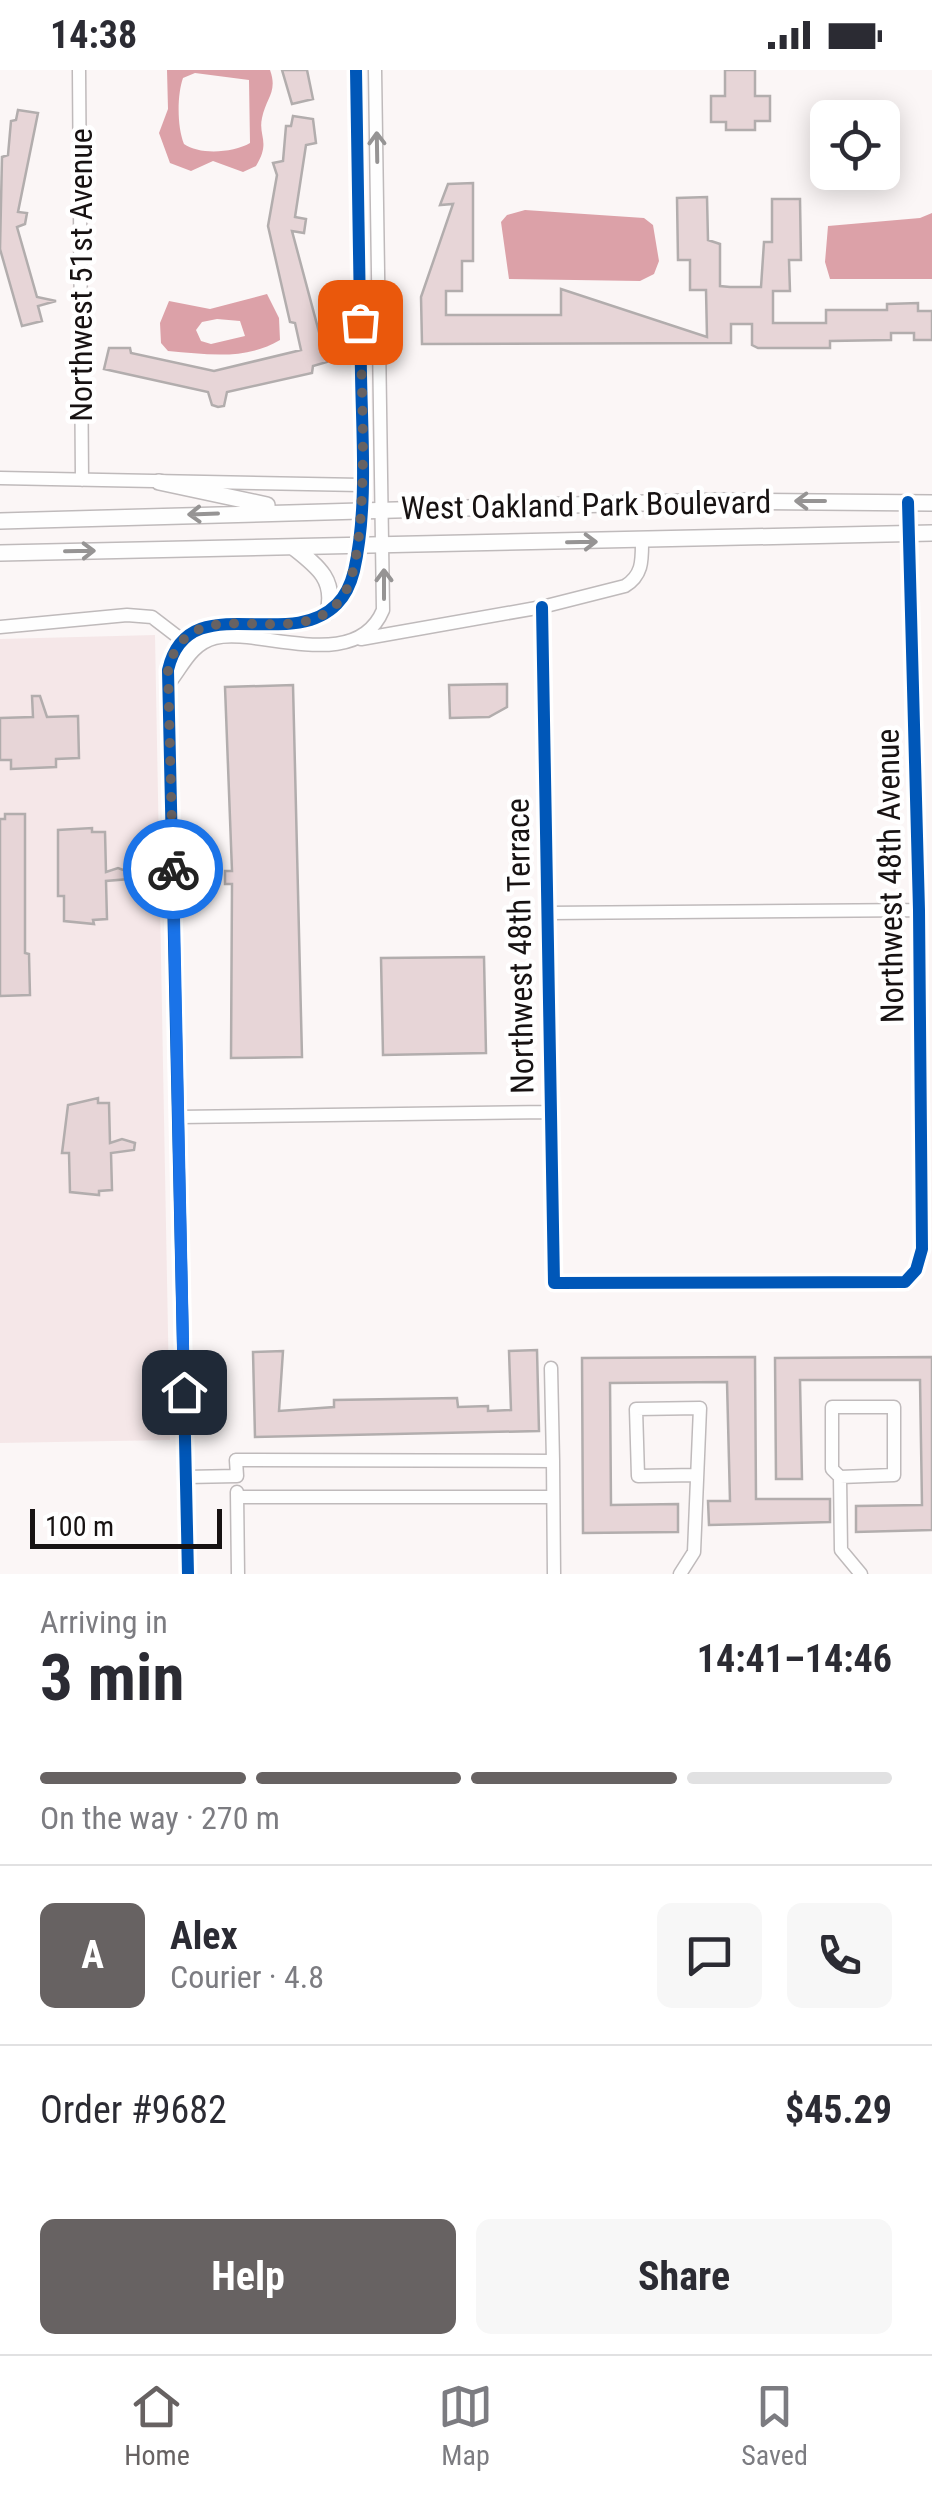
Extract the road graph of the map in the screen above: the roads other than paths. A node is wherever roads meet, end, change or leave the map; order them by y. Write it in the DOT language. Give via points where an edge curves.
graph roads {
  1 [pos="79,70"];
  2 [pos="356,70"];
  3 [pos="375,70"];
  4 [pos="376,110"];
  5 [pos="357,111"];
  6 [pos="358,224"];
  7 [pos="378,224"];
  8 [pos="0,478"];
  9 [pos="82,480"];
  10 [pos="159,482"];
  11 [pos="361,485"];
  12 [pos="908,502"];
  13 [pos="932,503"];
  14 [pos="359,509"];
  15 [pos="383,509"];
  16 [pos="301,510"];
  17 [pos="0,521"];
  18 [pos="910,533"];
  19 [pos="932,533"];
  20 [pos="642,540"];
  21 [pos="384,545"];
  22 [pos="356,546"];
  23 [pos="294,547"];
  24 [pos="0,553"];
  25 [pos="542,607"];
  26 [pos="328,612"];
  27 [pos="0,627"];
  28 [pos="182,640"];
  29 [pos="344,642"];
  30 [pos="170,681"];
  31 [pos="920,910"];
  32 [pos="547,913"];
  33 [pos="551,1112"];
  34 [pos="178,1117"];
  35 [pos="554,1284"];
  36 [pos="551,1368"];
  37 [pos="553,1461"];
  38 [pos="696,1475"];
  39 [pos="236,1476"];
  40 [pos="186,1477"];
  41 [pos="840,1477"];
  42 [pos="237,1497"];
  43 [pos="553,1497"];
  44 [pos="188,1574"];
  45 [pos="238,1574"];
  46 [pos="554,1574"];
  47 [pos="680,1574"];
  48 [pos="862,1574"];
  1 -- 9 [label="street, Northwest 51st Avenue"];
  2 -- 5 [label="street"];
  3 -- 4 [label="street"];
  4 -- 5 [label="street"];
  7 -- 4 [label="street, one-way"];
  5 -- 6 [label="street"];
  6 -- 7 [label="street"];
  6 -- 11 [label="street"];
  7 -- 15 [label="street"];
  8 -- 9 [label="street"];
  9 -- 10 [label="street"];
  10 -- 11 [label="street"];
  10 -- 16 [label="main road"];
  11 -- 14 [label="street"];
  12 -- 13 [label="main road, West Oakland Park Boulevard"];
  12 -- 15 [label="main road, West Oakland Park Boulevard, one-way"];
  12 -- 18 [label="street, Northwest 48th Avenue"];
  14 -- 15 [label="main road, West Oakland Park Boulevard"];
  14 -- 16 [label="main road, West Oakland Park Boulevard"];
  14 -- 22 [label="street"];
  15 -- 21 [label="street"];
  16 -- 17 [label="main road, West Oakland Park Boulevard, one-way"];
  18 -- 19 [label="main road, West Oakland Park Boulevard"];
  18 -- 20 [label="main road, West Oakland Park Boulevard"];
  18 -- 31 [label="street, Northwest 48th Avenue"];
  21 -- 20 [label="main road, West Oakland Park Boulevard, one-way"];
  20 -- 25 [label="street" via="636,579"];
  21 -- 22 [label="main road, West Oakland Park Boulevard"];
  29 -- 21 [label="street, one-way" via="373,628 383,610"];
  22 -- 23 [label="main road, West Oakland Park Boulevard"];
  22 -- 26 [label="street" via="345,594"];
  24 -- 23 [label="main road, West Oakland Park Boulevard, one-way"];
  23 -- 26 [label="main road" via="326,576"];
  25 -- 29 [label="street"];
  25 -- 32 [label="street, Northwest 48th Terrace"];
  26 -- 28 [label="street" via="283,625 213,623"];
  27 -- 28 [label="street" via="127,615 152,617"];
  28 -- 30 [label="street" via="170,660"];
  29 -- 30 [label="street" via="217,637 188,655"];
  30 -- 34 [label="street"];
  31 -- 32 [label="street"];
  31 -- 35 [label="street, Northwest 48th Avenue" via="922,1248 905,1282"];
  32 -- 33 [label="street, Northwest 48th Terrace"];
  33 -- 34 [label="street"];
  33 -- 35 [label="street, Northwest 48th Terrace"];
  34 -- 40 [label="street"];
  36 -- 37 [label="street"];
  37 -- 39 [label="street" via="236,1460"];
  37 -- 43 [label="street"];
  38 -- 38 [label="street" via="700,1408 636,1408 638,1476"];
  38 -- 47 [label="street" via="694,1552"];
  39 -- 40 [label="street"];
  39 -- 42 [label="street"];
  40 -- 44 [label="street"];
  41 -- 41 [label="street" via="894,1475 894,1407 832,1407 832,1469"];
  41 -- 48 [label="street" via="841,1550"];
  42 -- 43 [label="street"];
  42 -- 45 [label="street"];
  43 -- 46 [label="street"];
}
